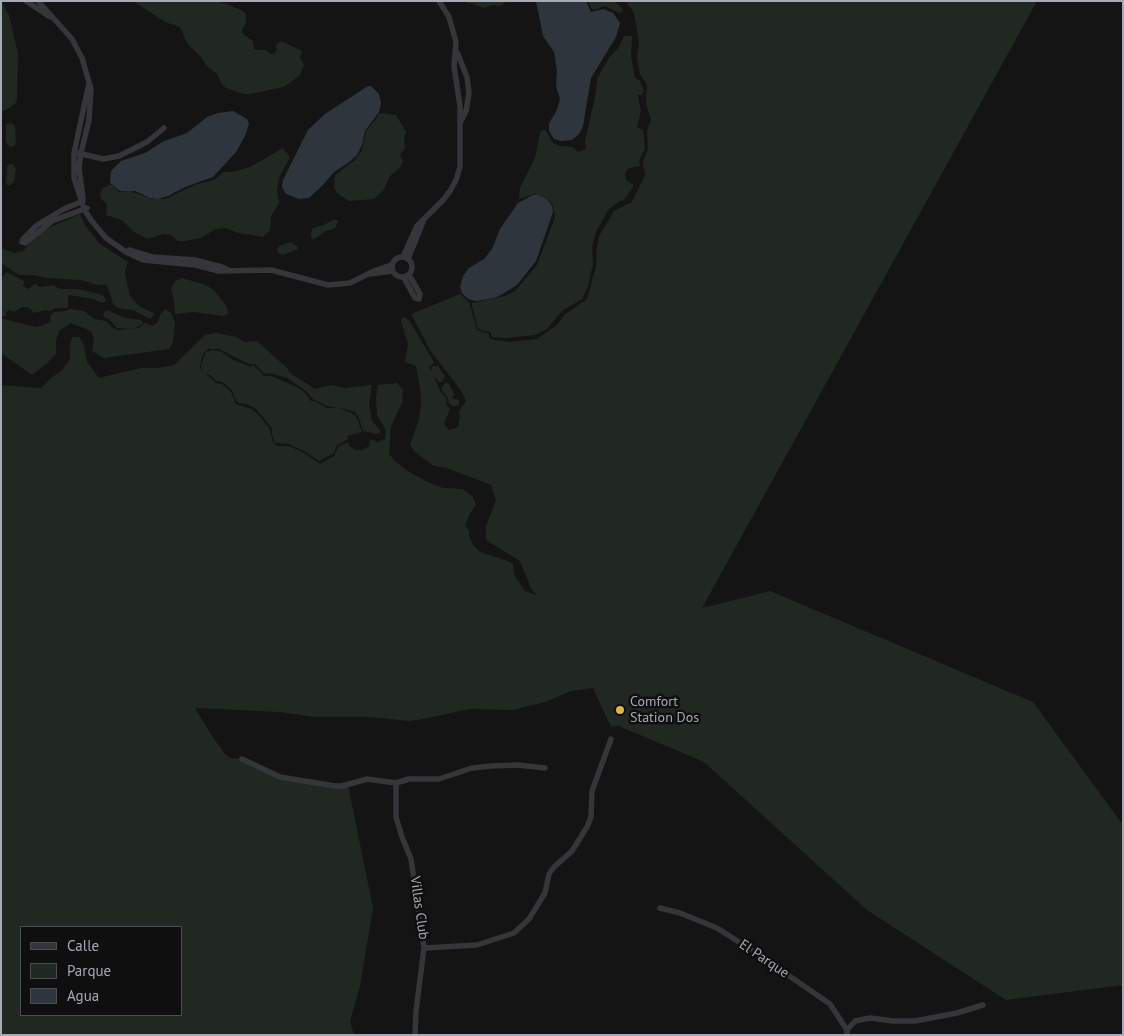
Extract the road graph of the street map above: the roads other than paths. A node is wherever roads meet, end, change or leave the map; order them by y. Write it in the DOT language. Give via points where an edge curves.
graph roads {
  1 [pos="26,1"];
  2 [pos="38,1"];
  3 [pos="439,1"];
  4 [pos="52,18"];
  5 [pos="456,50"];
  6 [pos="89,83"];
  7 [pos="468,84"];
  8 [pos="458,86"];
  9 [pos="461,121"];
  10 [pos="164,128"];
  11 [pos="74,153"];
  12 [pos="81,153"];
  13 [pos="82,201"];
  14 [pos="85,209"];
  15 [pos="51,219"];
  16 [pos="406,258"];
  17 [pos="391,268"];
  18 [pos="611,739"];
  19 [pos="242,759"];
  20 [pos="545,768"];
  21 [pos="396,783"];
  22 [pos="660,908"];
  23 [pos="424,948"];
  24 [pos="983,1006"];
  25 [pos="847,1032"];
  26 [pos="415,1035"];
  1 -- 4 [label="street"];
  2 -- 4 [label="street"];
  3 -- 5 [label="street" via="453,27"];
  4 -- 6 [label="street" via="77,48"];
  5 -- 7 [label="street"];
  5 -- 8 [label="street" via="454,66"];
  6 -- 11 [label="street"];
  6 -- 12 [label="street" via="91,102"];
  7 -- 8 [label="street"];
  7 -- 9 [label="street" via="470,93"];
  8 -- 9 [label="street"];
  9 -- 16 [label="street" via="456,180 444,199 423,220"];
  10 -- 12 [label="street" via="147,142 119,156 103,158"];
  11 -- 12 [label="street"];
  11 -- 13 [label="street" via="74,178"];
  12 -- 13 [label="street"];
  13 -- 14 [label="street"];
  13 -- 15 [label="street"];
  14 -- 15 [label="street"];
  14 -- 17 [label="street" via="114,241 131,251 152,256 195,260 228,270 271,270 334,285 350,283"];
  15 -- 15 [label="street" via="37,225 22,242 25,243"];
  16 -- 17 [label="street" via="397,258"];
  16 -- 17 [label="street" via="412,266 407,276 397,277"];
  18 -- 23 [label="street" via="592,791 589,822 577,845 549,874 545,892 529,920 514,933 477,945"];
  19 -- 21 [label="street" via="290,780 335,786 367,779"];
  20 -- 21 [label="street" via="518,764 472,768 439,779"];
  21 -- 23 [label="street, Villas Club" via="396,817 411,859"];
  22 -- 25 [label="street, El Parque" via="710,924 756,953 830,1004"];
  23 -- 26 [label="street, Villas Club"];
  24 -- 25 [label="street" via="915,1020 893,1022 870,1018 855,1021"];
}
